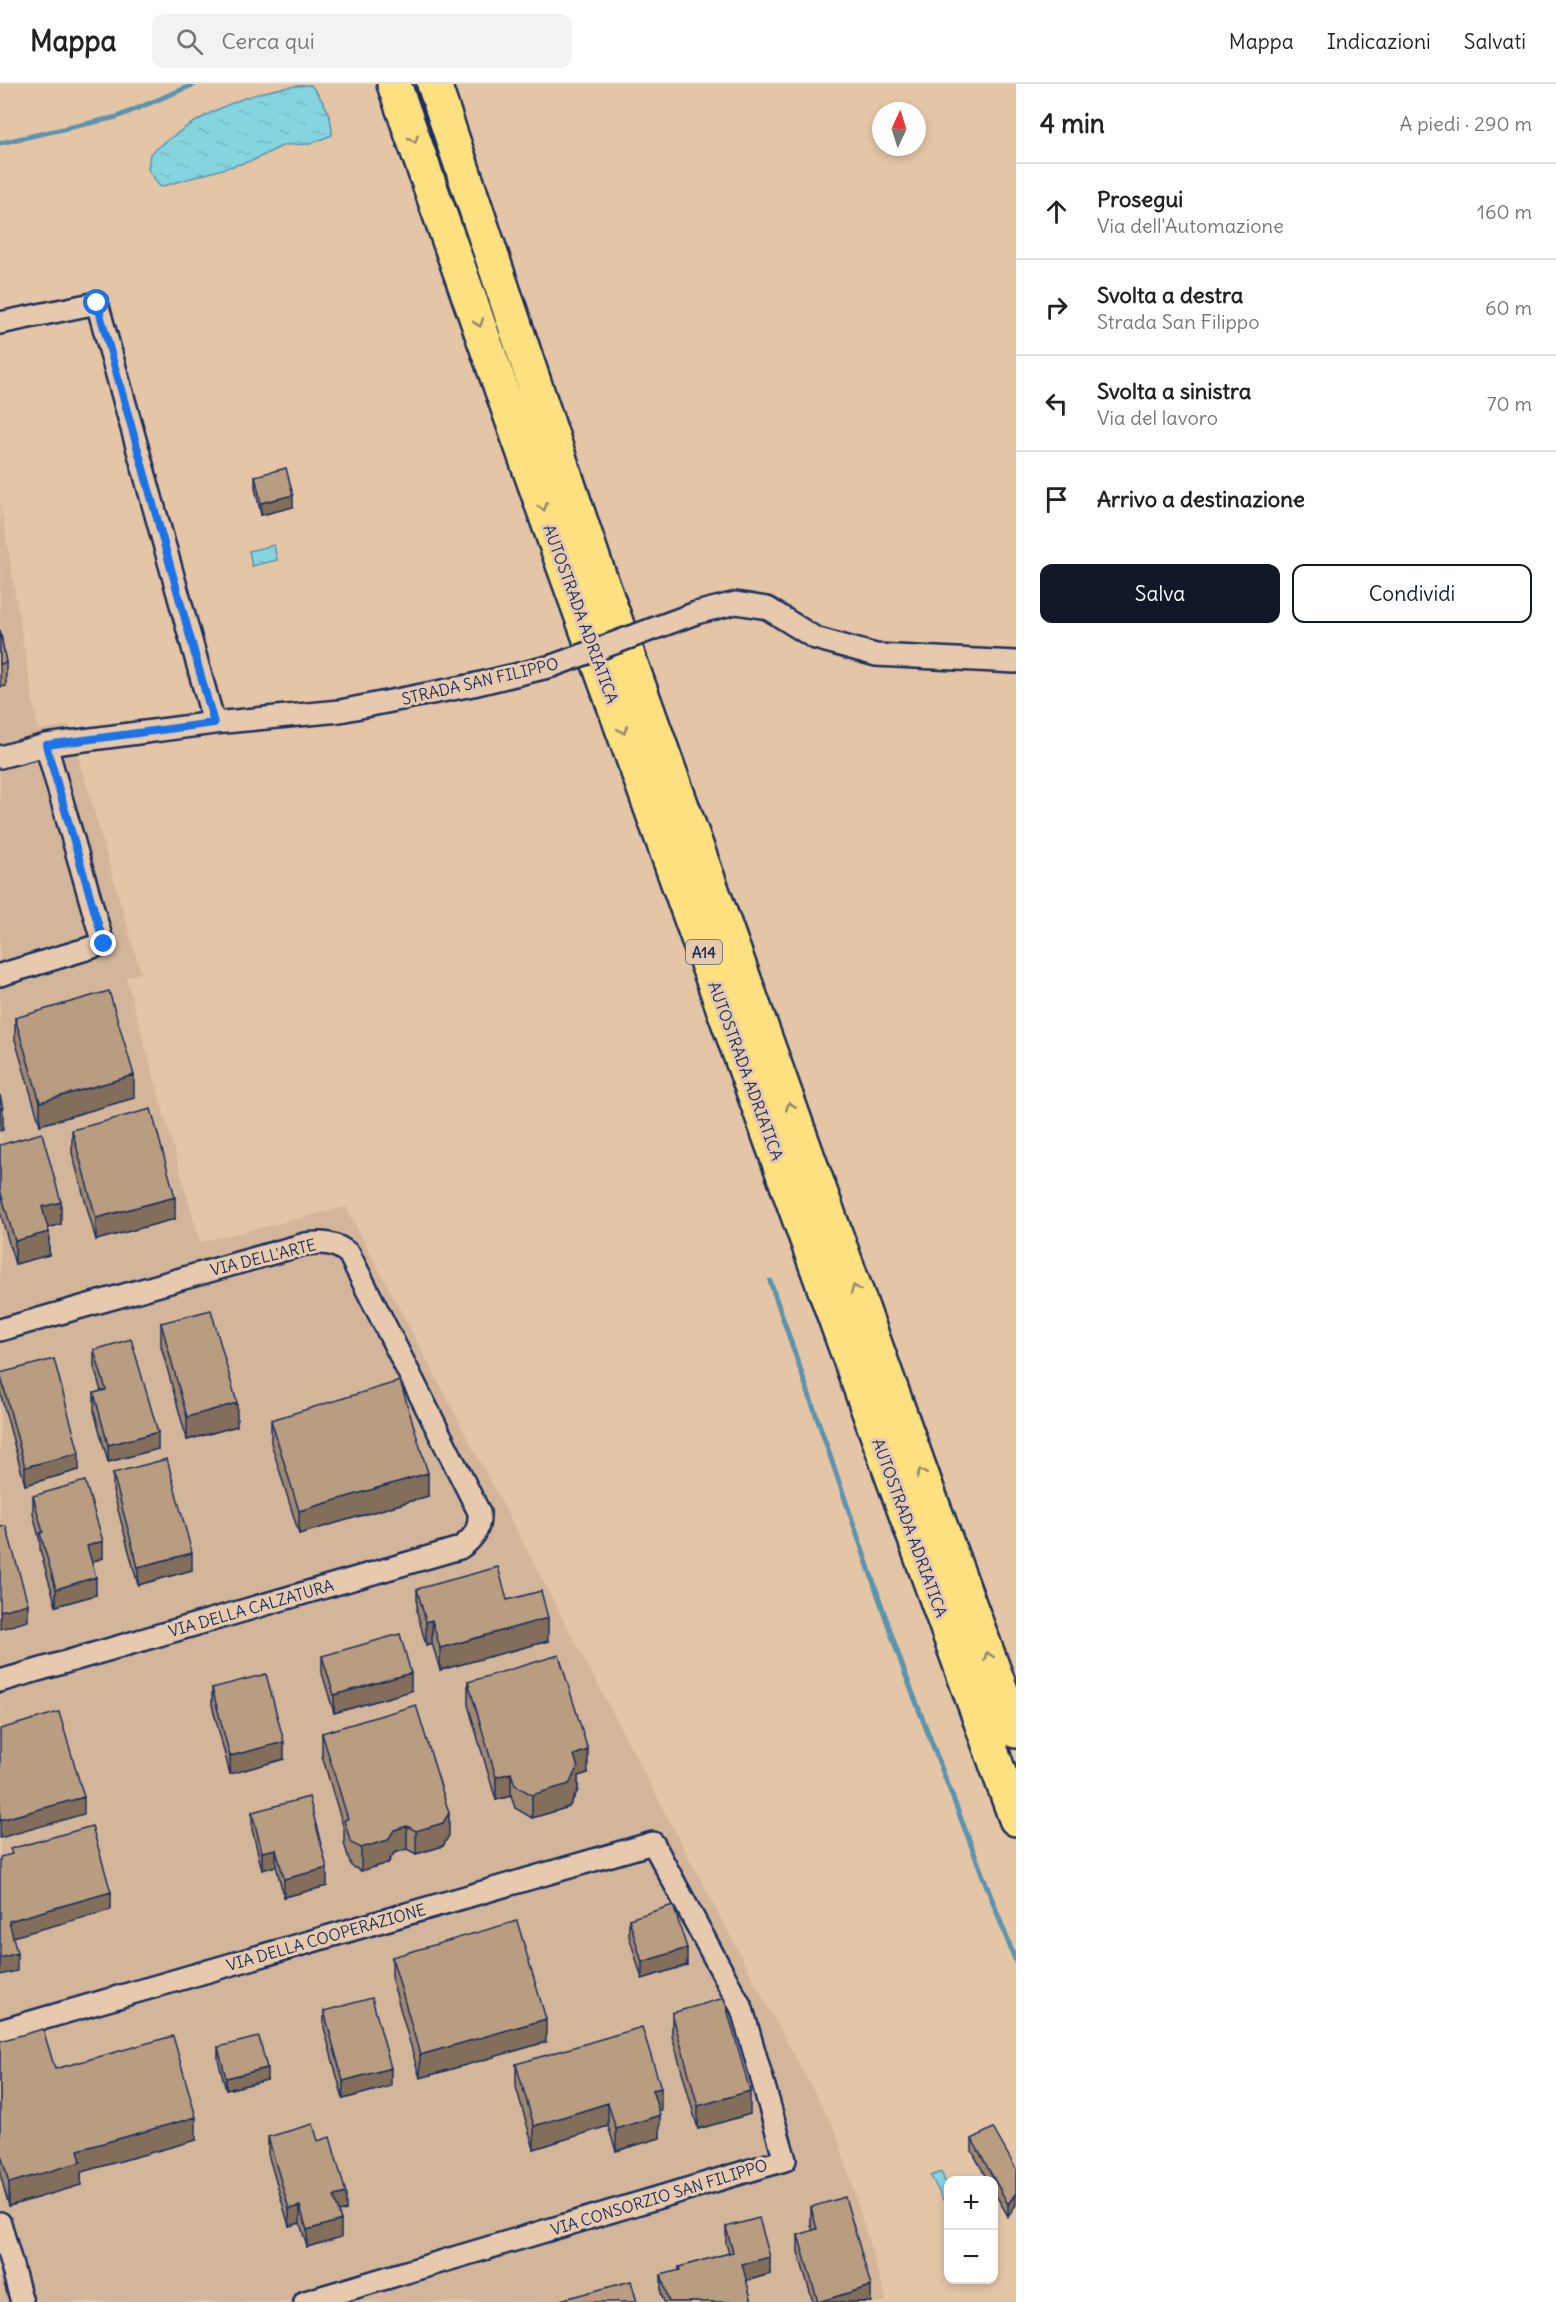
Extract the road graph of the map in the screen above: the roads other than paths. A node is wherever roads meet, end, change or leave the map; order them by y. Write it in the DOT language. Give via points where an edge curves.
graph roads {
  1 [pos="394,84"];
  2 [pos="434,84"];
  3 [pos="0,323"];
  4 [pos="1016,662"];
  5 [pos="214,723"];
  6 [pos="46,745"];
  7 [pos="0,757"];
  8 [pos="0,975"];
  9 [pos="0,1330"];
  10 [pos="478,1512"];
  11 [pos="0,1681"];
  12 [pos="1016,1731"];
  13 [pos="1016,1819"];
  14 [pos="652,1843"];
  15 [pos="0,2031"];
  16 [pos="0,2223"];
  17 [pos="22,2302"];
  18 [pos="305,2302"];
  1 -- 13 [label="highway, AUTOSTRADA ADRIATICA / A14, one-way" via="565,570"];
  12 -- 2 [label="highway, AUTOSTRADA ADRIATICA / A14, one-way" via="594,561"];
  3 -- 5 [label="street" via="97,303"];
  4 -- 5 [label="street, STRADA SAN FILIPPO, bridge" via="876,655 815,638 767,608 736,603 552,666 473,685 340,711"];
  5 -- 6 [label="street, STRADA SAN FILIPPO"];
  6 -- 7 [label="street, STRADA SAN FILIPPO"];
  6 -- 8 [label="street" via="104,944"];
  9 -- 10 [label="street, VIA DELL'ARTE" via="304,1244 322,1242 339,1246 349,1254"];
  10 -- 11 [label="street, VIA DELLA CALZATURA" via="476,1533 460,1548"];
  14 -- 15 [label="street, VIA DELLA COOPERAZIONE"];
  14 -- 18 [label="street, VIA CONSORZIO SAN FILIPPO" via="742,2009 785,2160"];
  16 -- 17 [label="street"];
}
